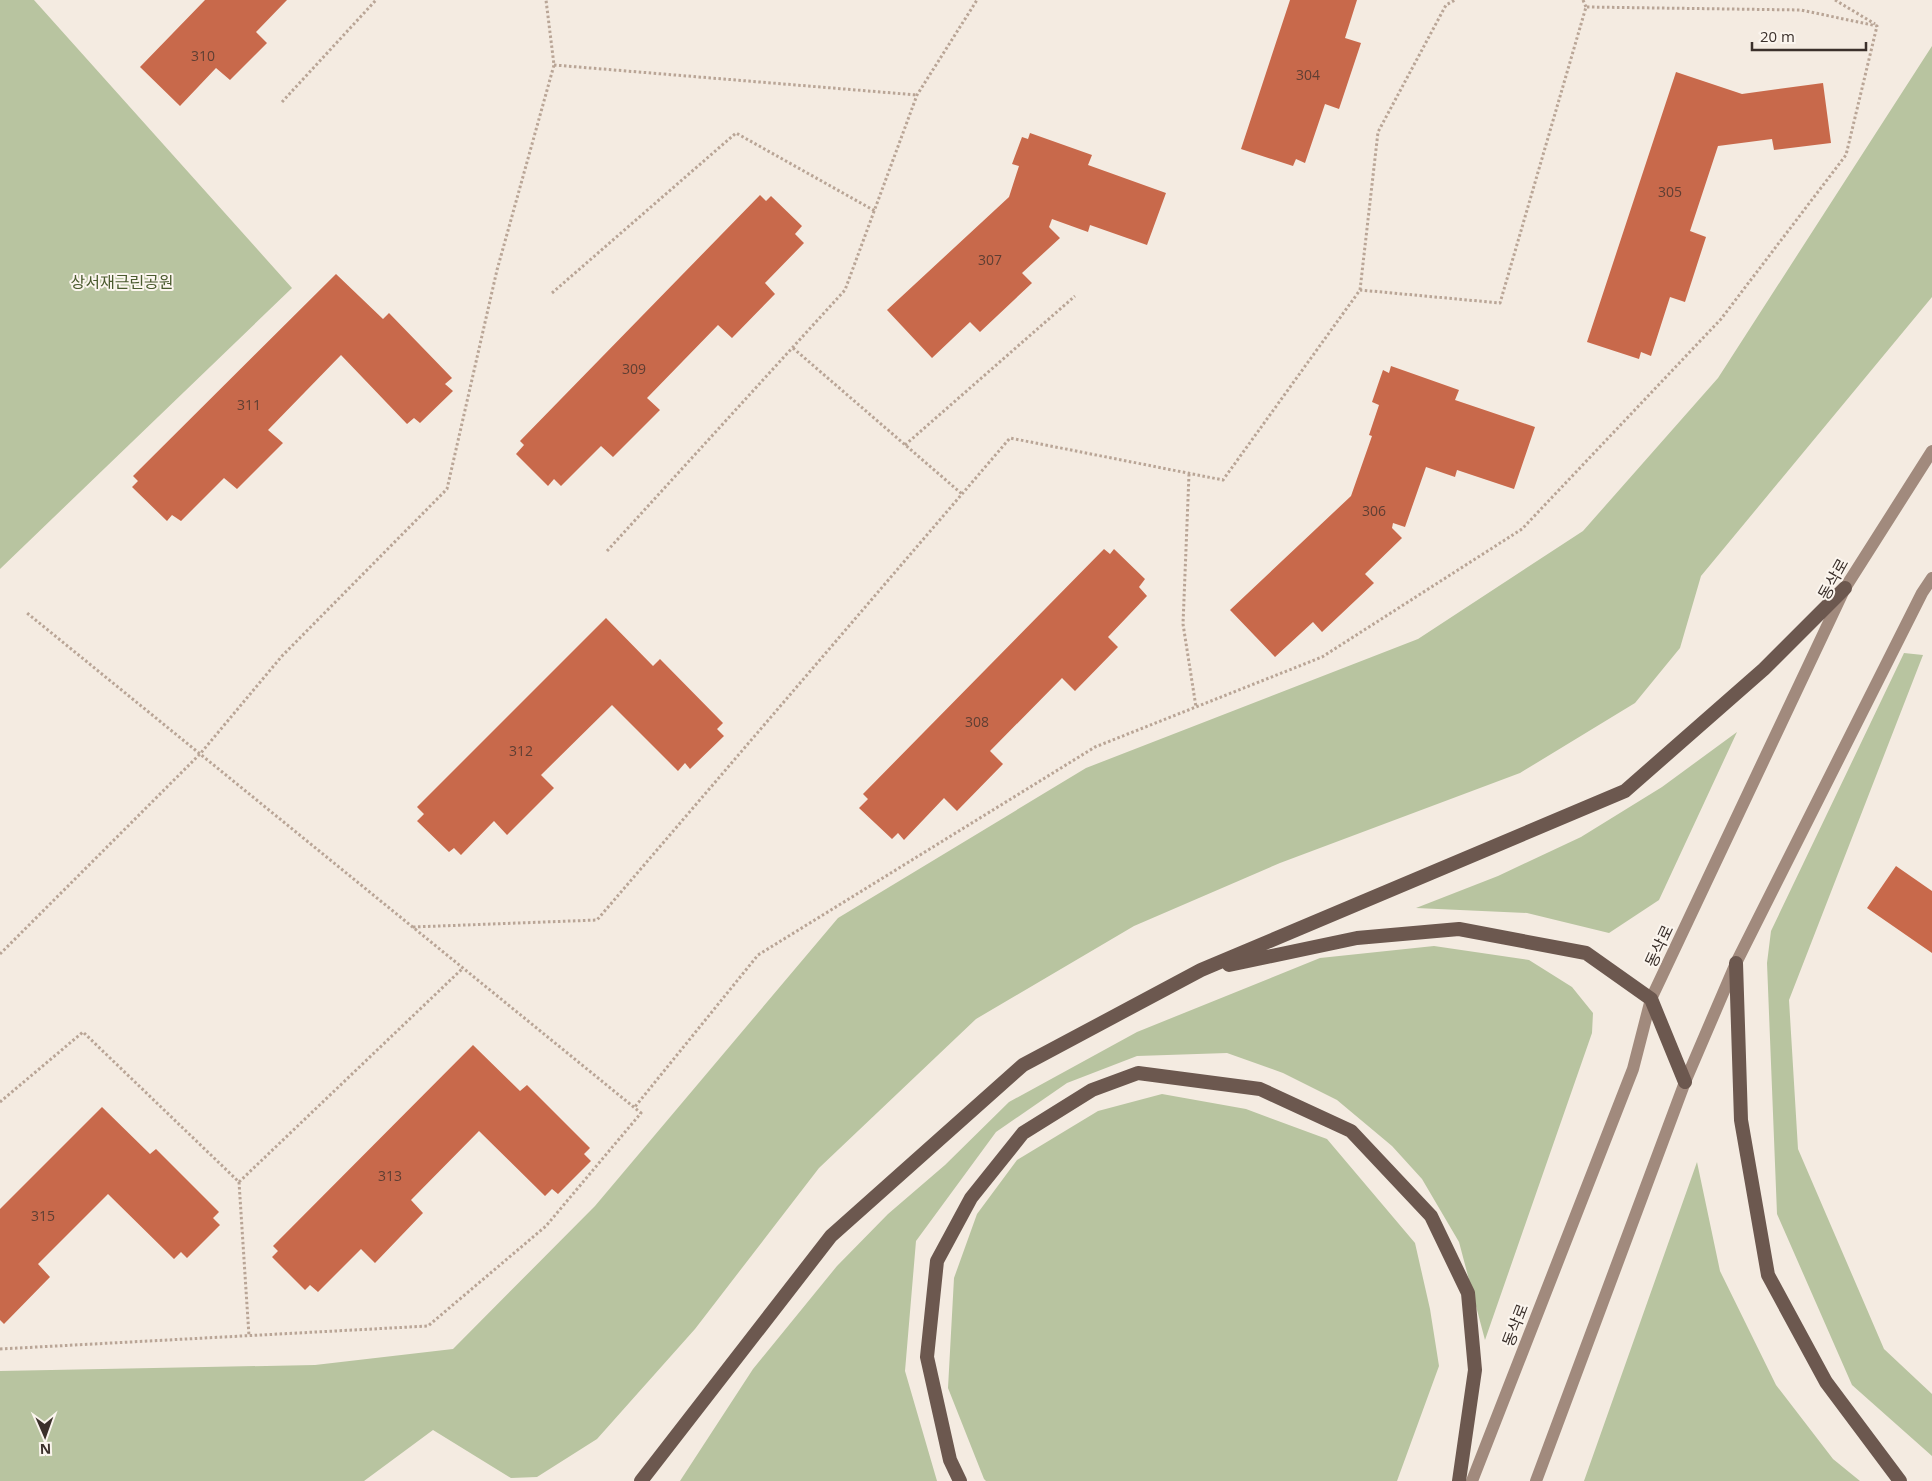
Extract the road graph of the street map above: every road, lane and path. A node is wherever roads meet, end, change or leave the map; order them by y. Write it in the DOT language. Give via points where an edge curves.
graph roads {
  1 [pos="376,0"];
  2 [pos="546,0"];
  3 [pos="977,0"];
  4 [pos="1455,0"];
  5 [pos="1583,0"];
  6 [pos="1835,0"];
  7 [pos="1586,7"];
  8 [pos="1877,26"];
  9 [pos="554,65"];
  10 [pos="917,95"];
  11 [pos="282,102"];
  12 [pos="875,211"];
  13 [pos="1360,290"];
  14 [pos="552,293"];
  15 [pos="1075,296"];
  16 [pos="793,348"];
  17 [pos="905,445"];
  18 [pos="1932,451"];
  19 [pos="1189,474"];
  20 [pos="962,494"];
  21 [pos="607,551"];
  22 [pos="1932,578"];
  23 [pos="1845,588"];
  24 [pos="27,613"];
  25 [pos="1196,707"];
  26 [pos="200,754"];
  27 [pos="413,928"];
  28 [pos="0,954"];
  29 [pos="1736,963"];
  30 [pos="462,968"];
  31 [pos="1201,970"];
  32 [pos="1652,999"];
  33 [pos="1685,1082"];
  34 [pos="0,1102"];
  35 [pos="634,1108"];
  36 [pos="239,1182"];
  37 [pos="249,1336"];
  38 [pos="0,1349"];
  39 [pos="640,1481"];
  40 [pos="960,1481"];
  41 [pos="1460,1481"];
  42 [pos="1472,1481"];
  43 [pos="1536,1481"];
  44 [pos="1900,1481"];
  1 -- 11 [label="path"];
  2 -- 9 [label="path"];
  3 -- 10 [label="path"];
  4 -- 13 [label="path" via="1446,5 1378,132"];
  5 -- 7 [label="path"];
  6 -- 8 [label="path"];
  7 -- 8 [label="path" via="1801,10"];
  7 -- 13 [label="path" via="1500,303"];
  8 -- 25 [label="path" via="1846,155 1721,319 1522,529 1322,657"];
  9 -- 10 [label="path"];
  9 -- 26 [label="path" via="497,270 447,490 282,656"];
  10 -- 12 [label="path"];
  12 -- 14 [label="path" via="736,134"];
  12 -- 16 [label="path" via="845,290"];
  13 -- 19 [label="path" via="1223,480"];
  15 -- 17 [label="path"];
  16 -- 17 [label="path"];
  16 -- 21 [label="path"];
  17 -- 20 [label="path"];
  18 -- 23 [label="main road, 동삭로"];
  19 -- 20 [label="path" via="1010,438"];
  19 -- 25 [label="path" via="1183,624"];
  20 -- 27 [label="path" via="597,920"];
  22 -- 29 [label="main road"];
  23 -- 31 [label="highway" via="1764,669 1625,791"];
  23 -- 32 [label="main road, 동삭로"];
  24 -- 26 [label="path"];
  25 -- 35 [label="path" via="1094,747 758,955"];
  26 -- 27 [label="path"];
  26 -- 28 [label="path"];
  27 -- 30 [label="path"];
  29 -- 33 [label="main road"];
  29 -- 44 [label="highway" via="1741,1120 1768,1275 1826,1382"];
  30 -- 35 [label="path"];
  30 -- 36 [label="path"];
  31 -- 32 [label="highway" via="1357,938 1459,929 1586,953"];
  31 -- 39 [label="highway" via="1023,1065 831,1236"];
  32 -- 33 [label="highway"];
  32 -- 42 [label="main road, 동삭로" via="1633,1069"];
  33 -- 43 [label="main road"];
  34 -- 36 [label="path" via="83,1032"];
  35 -- 37 [label="path" via="641,1113 546,1226 428,1326"];
  36 -- 37 [label="path"];
  37 -- 38 [label="path"];
  40 -- 41 [label="highway" via="950,1460 927,1357 937,1261 971,1198 1023,1133 1092,1090 1138,1073 1260,1088 1351,1131 1431,1216 1468,1293 1475,1370"];
}
